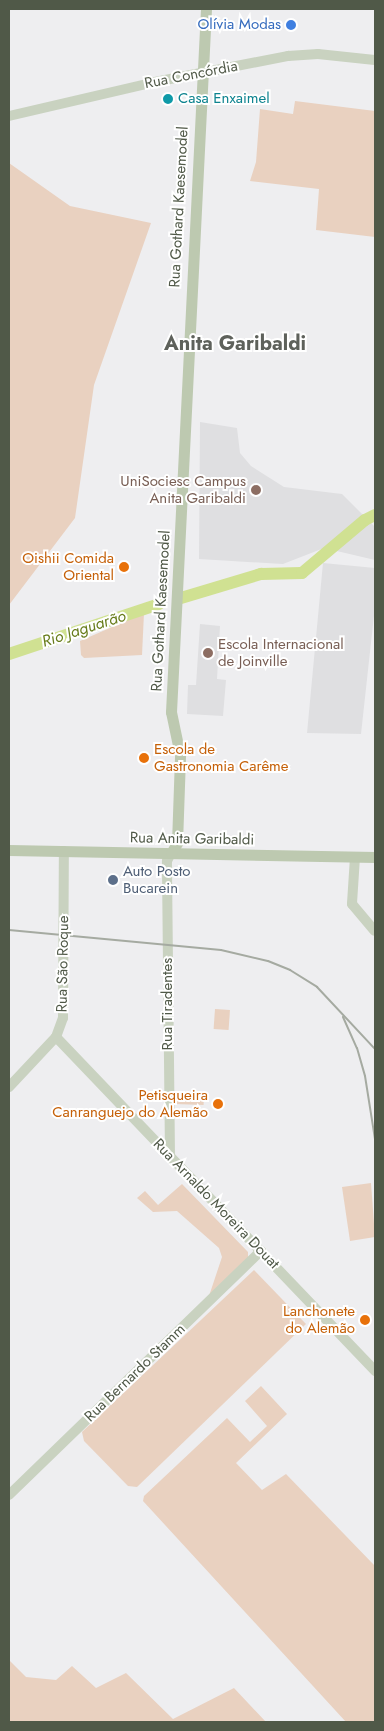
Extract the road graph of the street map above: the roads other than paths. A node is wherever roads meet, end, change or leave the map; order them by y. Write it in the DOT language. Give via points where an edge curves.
graph roads {
  1 [pos="206,9"];
  2 [pos="375,60"];
  3 [pos="200,73"];
  4 [pos="9,116"];
  5 [pos="9,850"];
  6 [pos="64,851"];
  7 [pos="171,853"];
  8 [pos="355,857"];
  9 [pos="375,858"];
  10 [pos="375,931"];
  11 [pos="63,1018"];
  12 [pos="56,1037"];
  13 [pos="72,1053"];
  14 [pos="9,1087"];
  15 [pos="169,1128"];
  16 [pos="151,1136"];
  17 [pos="170,1156"];
  18 [pos="261,1251"];
  19 [pos="375,1371"];
  20 [pos="9,1495"];
  1 -- 3 [label="main road, Rua Gothard Kaesemodel"];
  2 -- 3 [label="street, Rua Concórdia" via="301,54"];
  3 -- 4 [label="street, Rua Concórdia"];
  3 -- 7 [label="main road, Rua Gothard Kaesemodel" via="171,712 180,755 177,843"];
  5 -- 6 [label="main road, Rua Anita Garibaldi"];
  6 -- 7 [label="main road, Rua Anita Garibaldi"];
  6 -- 11 [label="street, Rua São Roque"];
  7 -- 8 [label="main road, Rua Anita Garibaldi"];
  7 -- 15 [label="street, Rua Tiradentes" via="167,861"];
  8 -- 9 [label="main road, Rua Anita Garibaldi"];
  8 -- 10 [label="street" via="352,904"];
  11 -- 12 [label="street, Rua São Roque"];
  11 -- 13 [label="street"];
  12 -- 13 [label="street, Rua Arnaldo Moreira Douat"];
  12 -- 14 [label="street, Rua São Roque"];
  13 -- 16 [label="street, Rua Arnaldo Moreira Douat"];
  15 -- 16 [label="street" via="160,1136"];
  15 -- 17 [label="street, Rua Tiradentes"];
  16 -- 17 [label="street, Rua Arnaldo Moreira Douat"];
  17 -- 18 [label="street, Rua Arnaldo Moreira Douat"];
  18 -- 19 [label="street, Rua Arnaldo Moreira Douat"];
  18 -- 20 [label="street, Rua Bernardo Stamm"];
}
